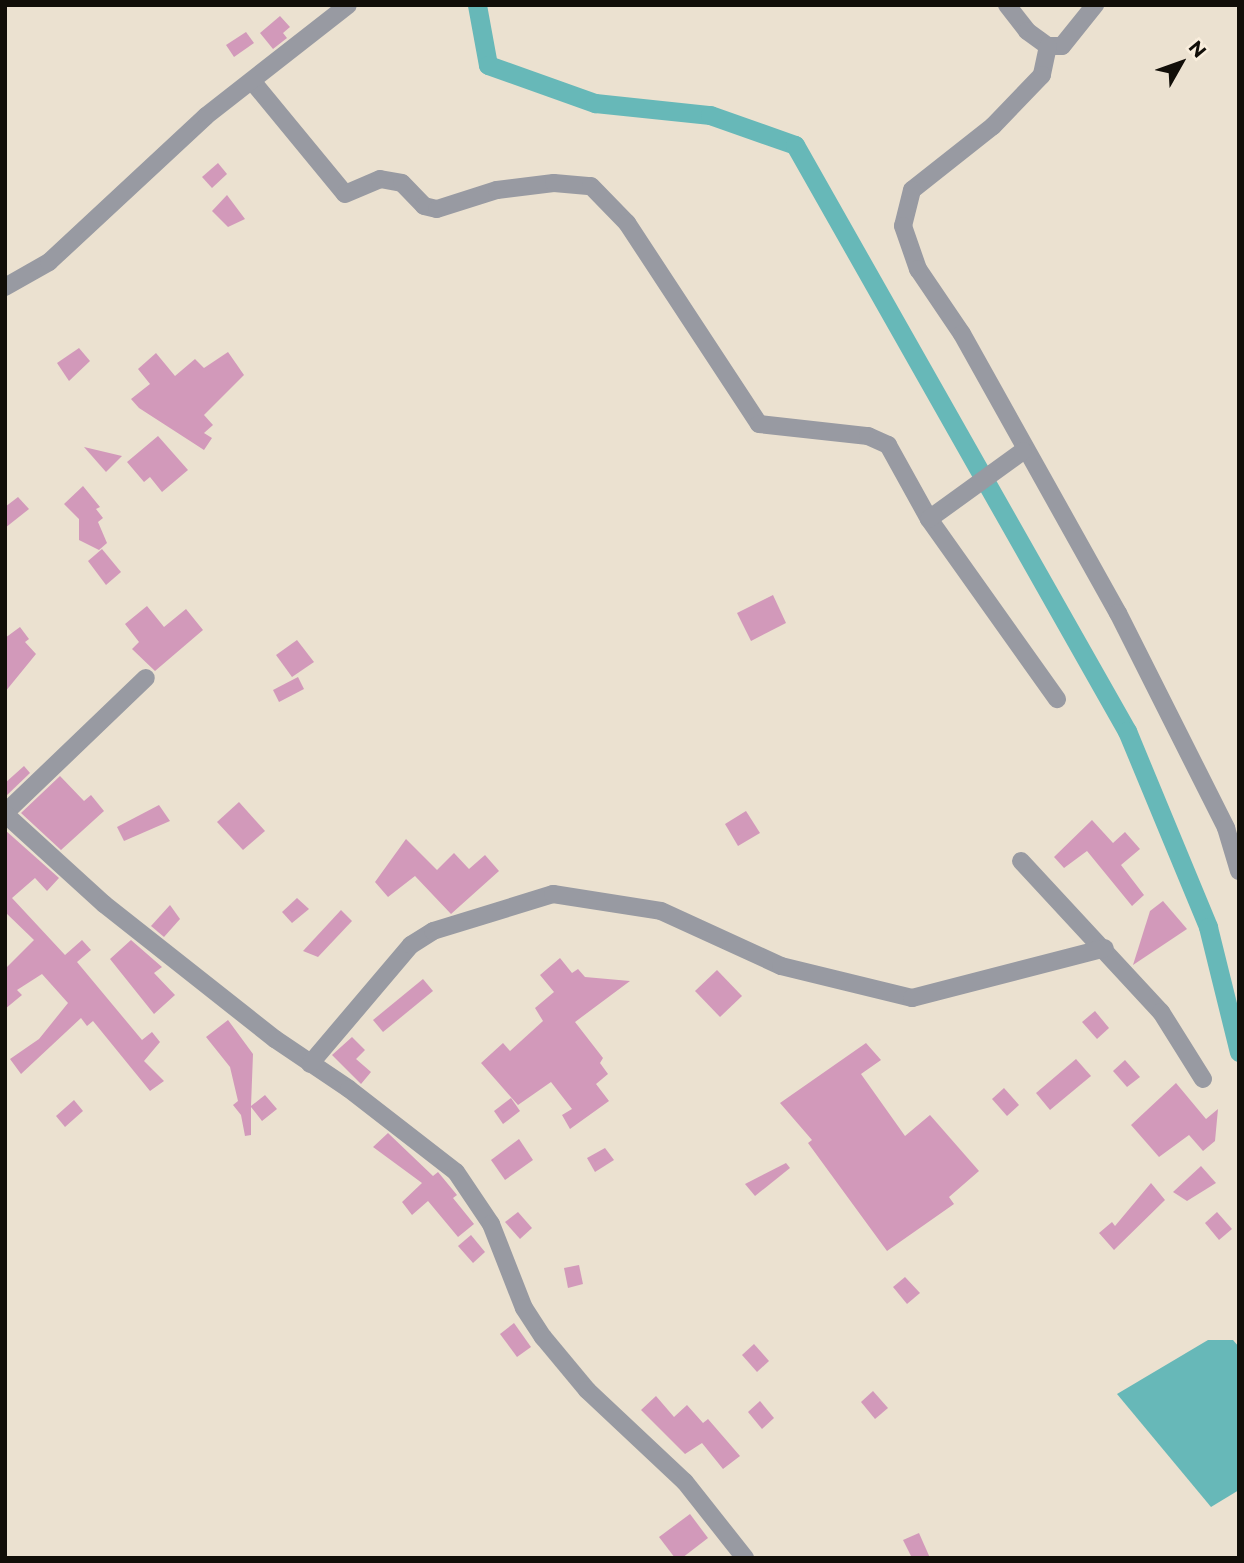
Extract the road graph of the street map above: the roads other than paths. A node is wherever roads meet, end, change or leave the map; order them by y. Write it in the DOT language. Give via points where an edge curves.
graph roads {
  1 [pos="348,5"];
  2 [pos="1007,5"];
  3 [pos="1095,5"];
  4 [pos="1048,46"];
  5 [pos="252,81"];
  6 [pos="5,287"];
  7 [pos="1023,451"];
  8 [pos="929,519"];
  9 [pos="146,678"];
  10 [pos="1057,699"];
  11 [pos="5,813"];
  12 [pos="1021,861"];
  13 [pos="1239,871"];
  14 [pos="1105,948"];
  15 [pos="310,1064"];
  16 [pos="1203,1079"];
  17 [pos="745,1558"];
  1 -- 5 [label="street"];
  2 -- 4 [label="street" via="1027,31"];
  3 -- 4 [label="street" via="1062,46"];
  4 -- 7 [label="street" via="1042,75 993,126 912,190 902,226 918,269 962,334"];
  5 -- 6 [label="street" via="206,116 49,262"];
  5 -- 8 [label="street" via="345,194 380,179 402,183 424,205 437,209 497,190 554,183 591,187 627,223 759,424 868,436 888,445"];
  7 -- 8 [label="street"];
  7 -- 13 [label="street" via="1118,613 1226,828"];
  8 -- 10 [label="street"];
  9 -- 11 [label="street"];
  11 -- 15 [label="street" via="104,904"];
  12 -- 14 [label="street"];
  14 -- 15 [label="street" via="912,998 781,966 660,911 553,894 456,923 411,945"];
  14 -- 16 [label="street" via="1161,1012"];
  15 -- 17 [label="street" via="456,1172 491,1224 524,1308 543,1337 587,1390 685,1482"];
}
